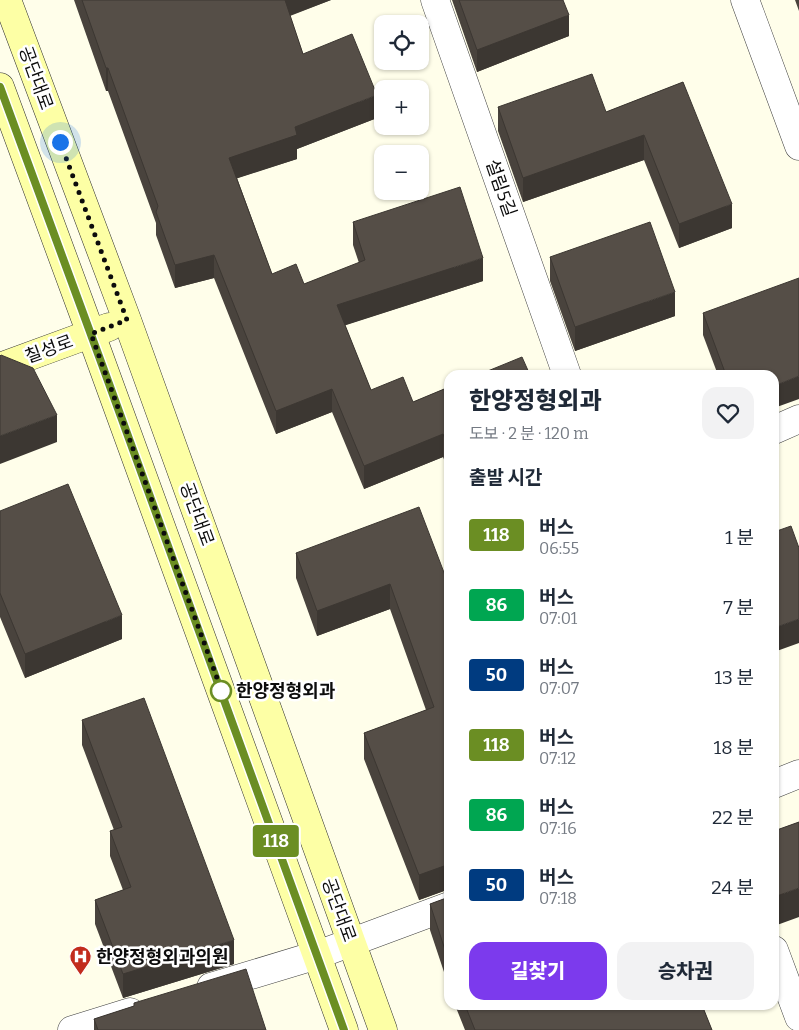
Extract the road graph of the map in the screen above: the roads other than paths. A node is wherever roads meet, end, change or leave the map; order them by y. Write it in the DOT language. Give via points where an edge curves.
graph roads {
  1 [pos="7,0"];
  2 [pos="434,0"];
  3 [pos="745,0"];
  4 [pos="0,87"];
  5 [pos="799,146"];
  6 [pos="127,320"];
  7 [pos="91,334"];
  8 [pos="0,366"];
  9 [pos="565,370"];
  10 [pos="799,420"];
  11 [pos="779,428"];
  12 [pos="799,774"];
  13 [pos="779,782"];
  14 [pos="444,908"];
  15 [pos="351,943"];
  16 [pos="317,954"];
  17 [pos="779,963"];
  18 [pos="185,995"];
  19 [pos="157,1004"];
  20 [pos="799,1017"];
  21 [pos="72,1030"];
  22 [pos="344,1030"];
  23 [pos="383,1030"];
  1 -- 6 [label="street, 공단대로"];
  2 -- 9 [label="street, 설림5길"];
  3 -- 5 [label="street"];
  4 -- 7 [label="street, 공단대로"];
  6 -- 7 [label="street, 칠성로"];
  6 -- 15 [label="street, 공단대로"];
  7 -- 8 [label="street, 칠성로"];
  7 -- 16 [label="street, 공단대로"];
  10 -- 11 [label="street"];
  12 -- 13 [label="street"];
  14 -- 15 [label="street"];
  15 -- 16 [label="street"];
  15 -- 23 [label="street, 공단대로"];
  16 -- 18 [label="street"];
  16 -- 22 [label="street, 공단대로"];
  17 -- 20 [label="street"];
  19 -- 21 [label="street"];
}
